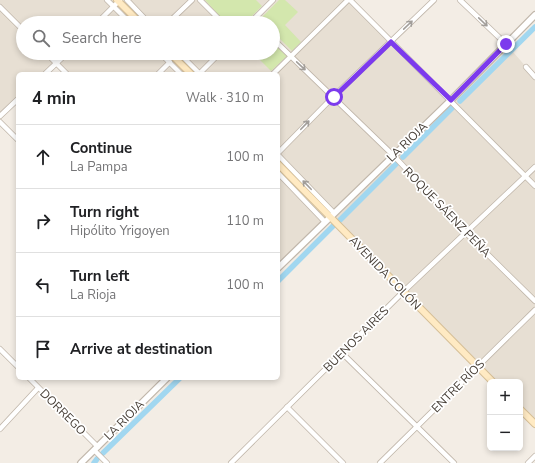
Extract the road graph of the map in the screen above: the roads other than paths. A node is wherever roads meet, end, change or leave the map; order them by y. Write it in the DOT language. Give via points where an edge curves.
graph roads {
  1 [pos="107,0"];
  2 [pos="118,0"];
  3 [pos="127,0"];
  4 [pos="192,0"];
  5 [pos="200,0"];
  6 [pos="273,0"];
  7 [pos="349,0"];
  8 [pos="434,0"];
  9 [pos="460,0"];
  10 [pos="113,6"];
  11 [pos="0,7"];
  12 [pos="535,15"];
  13 [pos="104,16"];
  14 [pos="123,16"];
  15 [pos="133,16"];
  16 [pos="142,16"];
  17 [pos="175,16"];
  18 [pos="216,16"];
  19 [pos="259,16"];
  20 [pos="16,23"];
  21 [pos="391,42"];
  22 [pos="506,44"];
  23 [pos="280,46"];
  24 [pos="291,57"];
  25 [pos="53,60"];
  26 [pos="59,60"];
  27 [pos="177,60"];
  28 [pos="186,60"];
  29 [pos="213,60"];
  30 [pos="170,62"];
  31 [pos="56,63"];
  32 [pos="526,67"];
  33 [pos="47,72"];
  34 [pos="65,72"];
  35 [pos="160,72"];
  36 [pos="179,72"];
  37 [pos="189,72"];
  38 [pos="198,72"];
  39 [pos="202,72"];
  40 [pos="275,72"];
  41 [pos="535,77"];
  42 [pos="334,97"];
  43 [pos="451,100"];
  44 [pos="16,101"];
  45 [pos="0,116"];
  46 [pos="0,122"];
  47 [pos="16,138"];
  48 [pos="280,152"];
  49 [pos="280,156"];
  50 [pos="394,156"];
  51 [pos="280,166"];
  52 [pos="535,167"];
  53 [pos="280,175"];
  54 [pos="526,176"];
  55 [pos="535,186"];
  56 [pos="332,215"];
  57 [pos="325,222"];
  58 [pos="466,233"];
  59 [pos="280,266"];
  60 [pos="404,292"];
  61 [pos="535,301"];
  62 [pos="535,310"];
  63 [pos="0,349"];
  64 [pos="342,353"];
  65 [pos="16,365"];
  66 [pos="478,367"];
  67 [pos="490,379"];
  68 [pos="31,380"];
  69 [pos="165,380"];
  70 [pos="38,388"];
  71 [pos="287,407"];
  72 [pos="523,412"];
  73 [pos="535,424"];
  74 [pos="418,426"];
  75 [pos="0,429"];
  76 [pos="96,448"];
  77 [pos="535,456"];
  78 [pos="81,463"];
  79 [pos="107,463"];
  80 [pos="231,463"];
  81 [pos="343,463"];
  82 [pos="380,463"];
  83 [pos="454,463"];
  84 [pos="528,463"];
  1 -- 10 [label="street"];
  2 -- 10 [label="street"];
  2 -- 15 [label="main road"];
  3 -- 16 [label="street"];
  4 -- 17 [label="street"];
  5 -- 18 [label="street"];
  6 -- 19 [label="street"];
  7 -- 21 [label="street"];
  7 -- 24 [label="street"];
  21 -- 8 [label="street, one-way"];
  9 -- 22 [label="street, one-way"];
  10 -- 13 [label="street"];
  10 -- 14 [label="street"];
  11 -- 20 [label="street"];
  12 -- 22 [label="street, LA RIOJA"];
  21 -- 42 [label="street"];
  21 -- 43 [label="street"];
  22 -- 43 [label="street, LA RIOJA"];
  23 -- 24 [label="street, ROQUE SÁENZ PEÑA"];
  24 -- 40 [label="street"];
  24 -- 42 [label="street, ROQUE SÁENZ PEÑA, one-way"];
  25 -- 31 [label="street"];
  26 -- 31 [label="street"];
  27 -- 37 [label="main road"];
  28 -- 38 [label="street"];
  29 -- 39 [label="street"];
  30 -- 35 [label="street"];
  30 -- 36 [label="street"];
  31 -- 33 [label="street"];
  31 -- 34 [label="street"];
  32 -- 41 [label="street"];
  48 -- 42 [label="street, one-way"];
  42 -- 50 [label="street, ROQUE SÁENZ PEÑA"];
  43 -- 50 [label="street, LA RIOJA"];
  43 -- 54 [label="street"];
  44 -- 45 [label="street"];
  46 -- 47 [label="street"];
  56 -- 49 [label="street, AVENIDA COLÓN, one-way"];
  50 -- 56 [label="street, LA RIOJA"];
  50 -- 58 [label="street, ROQUE SÁENZ PEÑA"];
  51 -- 56 [label="main road, AVENIDA COLÓN"];
  52 -- 54 [label="street, BUENOS AIRES"];
  53 -- 57 [label="street"];
  54 -- 55 [label="street"];
  54 -- 58 [label="street, BUENOS AIRES"];
  56 -- 57 [label="street, LA RIOJA"];
  56 -- 60 [label="main road, AVENIDA COLÓN"];
  57 -- 59 [label="street, LA RIOJA"];
  58 -- 60 [label="street, BUENOS AIRES"];
  58 -- 61 [label="street, ROQUE SÁENZ PEÑA"];
  60 -- 64 [label="street, BUENOS AIRES"];
  60 -- 66 [label="main road, AVENIDA COLÓN"];
  62 -- 66 [label="street, ENTRE RÍOS"];
  63 -- 65 [label="street"];
  64 -- 71 [label="street, BUENOS AIRES"];
  64 -- 74 [label="street"];
  66 -- 67 [label="main road, AVENIDA COLÓN"];
  66 -- 74 [label="street, ENTRE RÍOS"];
  68 -- 70 [label="street, DORREGO"];
  69 -- 76 [label="street, LA RIOJA"];
  70 -- 75 [label="street"];
  70 -- 76 [label="street, DORREGO"];
  71 -- 80 [label="street, BUENOS AIRES"];
  71 -- 81 [label="street"];
  72 -- 73 [label="main road"];
  74 -- 82 [label="street, ENTRE RÍOS"];
  74 -- 83 [label="street"];
  76 -- 78 [label="street, LA RIOJA"];
  76 -- 79 [label="street, DORREGO"];
  77 -- 84 [label="street"];
}
